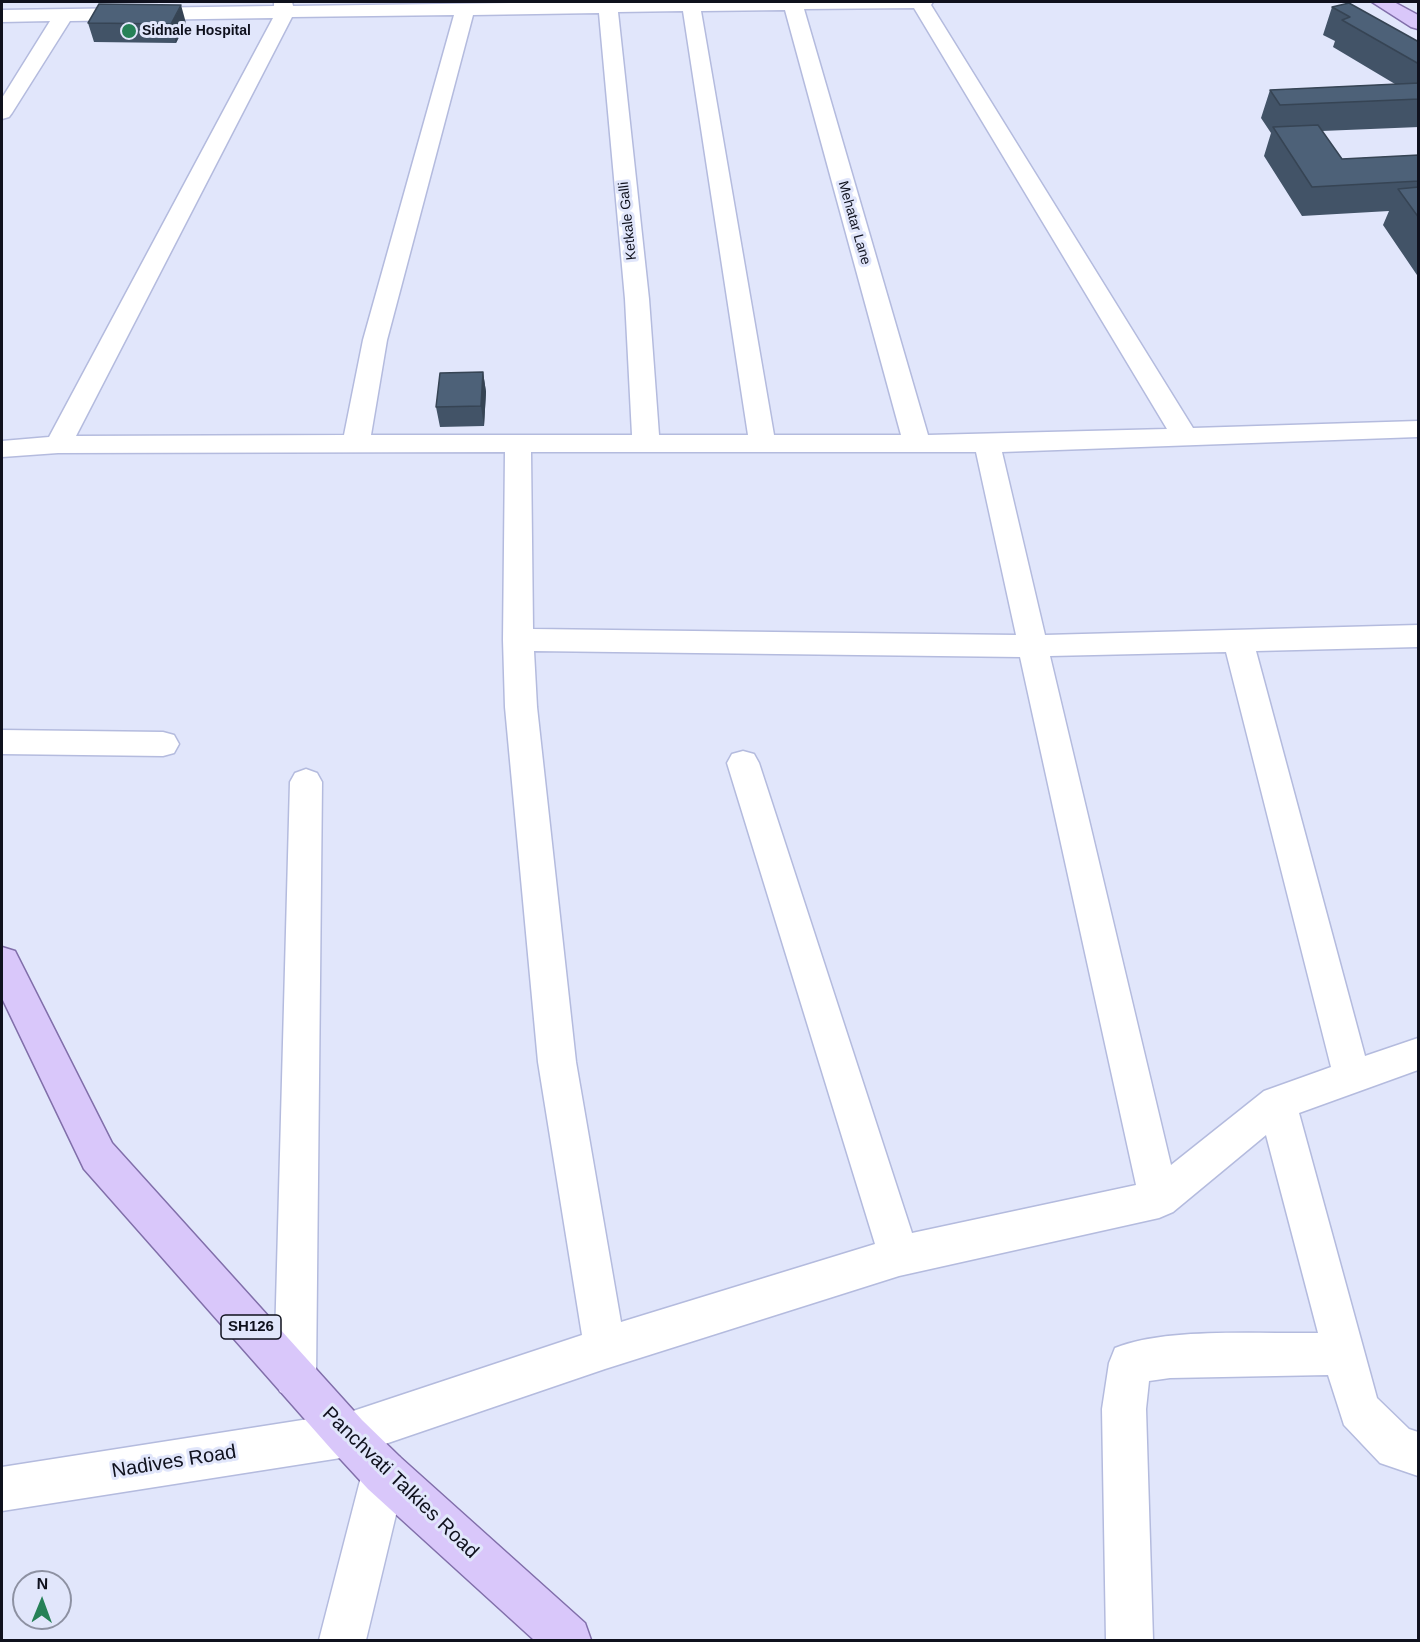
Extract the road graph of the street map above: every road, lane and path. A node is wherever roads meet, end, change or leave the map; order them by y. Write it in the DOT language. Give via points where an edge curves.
graph roads {
  1 [pos="922,2"];
  2 [pos="1381,2"];
  3 [pos="1410,2"];
  4 [pos="793,3"];
  5 [pos="607,4"];
  6 [pos="691,5"];
  7 [pos="284,7"];
  8 [pos="1419,7"];
  9 [pos="465,8"];
  10 [pos="2,16"];
  11 [pos="63,16"];
  12 [pos="1419,23"];
  13 [pos="2,113"];
  14 [pos="1419,429"];
  15 [pos="1184,436"];
  16 [pos="646,441"];
  17 [pos="518,442"];
  18 [pos="356,443"];
  19 [pos="762,443"];
  20 [pos="917,444"];
  21 [pos="987,444"];
  22 [pos="58,445"];
  23 [pos="2,449"];
  24 [pos="1419,636"];
  25 [pos="1238,639"];
  26 [pos="518,640"];
  27 [pos="1033,646"];
  28 [pos="2,742"];
  29 [pos="163,744"];
  30 [pos="743,763"];
  31 [pos="306,782"];
  32 [pos="2,962"];
  33 [pos="1419,1054"];
  34 [pos="1352,1077"];
  35 [pos="1277,1103"];
  36 [pos="1159,1199"];
  37 [pos="899,1256"];
  38 [pos="605,1348"];
  39 [pos="1344,1354"];
  40 [pos="295,1377"];
  41 [pos="347,1435"];
  42 [pos="1419,1454"];
  43 [pos="384,1473"];
  44 [pos="2,1489"];
  45 [pos="342,1641"];
  46 [pos="568,1641"];
  47 [pos="1129,1641"];
  1 -- 4 [label="street"];
  1 -- 15 [label="street"];
  2 -- 12 [label="main road"];
  3 -- 8 [label="main road"];
  4 -- 6 [label="street"];
  4 -- 20 [label="street, Mehatar Lane"];
  5 -- 6 [label="street"];
  5 -- 9 [label="street"];
  5 -- 16 [label="street, Ketkale Galli" via="637,299"];
  6 -- 19 [label="street"];
  7 -- 9 [label="street"];
  7 -- 11 [label="street"];
  7 -- 22 [label="street"];
  9 -- 18 [label="street" via="375,340"];
  10 -- 11 [label="street"];
  11 -- 13 [label="street"];
  14 -- 15 [label="street"];
  15 -- 21 [label="street"];
  16 -- 17 [label="street"];
  16 -- 19 [label="street"];
  17 -- 18 [label="street"];
  17 -- 26 [label="street"];
  18 -- 22 [label="street"];
  19 -- 20 [label="street"];
  20 -- 21 [label="street"];
  21 -- 27 [label="street"];
  22 -- 23 [label="street"];
  24 -- 25 [label="street"];
  25 -- 27 [label="street"];
  25 -- 34 [label="street"];
  26 -- 27 [label="street"];
  26 -- 38 [label="street" via="521,707 557,1062"];
  27 -- 36 [label="street"];
  28 -- 29 [label="street"];
  30 -- 37 [label="street"];
  31 -- 40 [label="street"];
  32 -- 40 [label="main road, Panchvati Talkies Road / SH126" via="98,1156"];
  33 -- 34 [label="street"];
  34 -- 35 [label="street"];
  35 -- 36 [label="street"];
  35 -- 39 [label="street"];
  36 -- 37 [label="street, Nadives Road"];
  37 -- 38 [label="street, Nadives Road"];
  38 -- 41 [label="street, Nadives Road"];
  39 -- 42 [label="street" via="1359,1410 1396,1447"];
  39 -- 47 [label="street" via="1170,1357 1130,1363 1124,1409"];
  40 -- 41 [label="main road, Panchvati Talkies Road / SH126"];
  41 -- 43 [label="main road, Panchvati Talkies Road / SH126"];
  41 -- 44 [label="street, Nadives Road"];
  43 -- 45 [label="street"];
  43 -- 46 [label="main road, Panchvati Talkies Road / SH126"];
}
